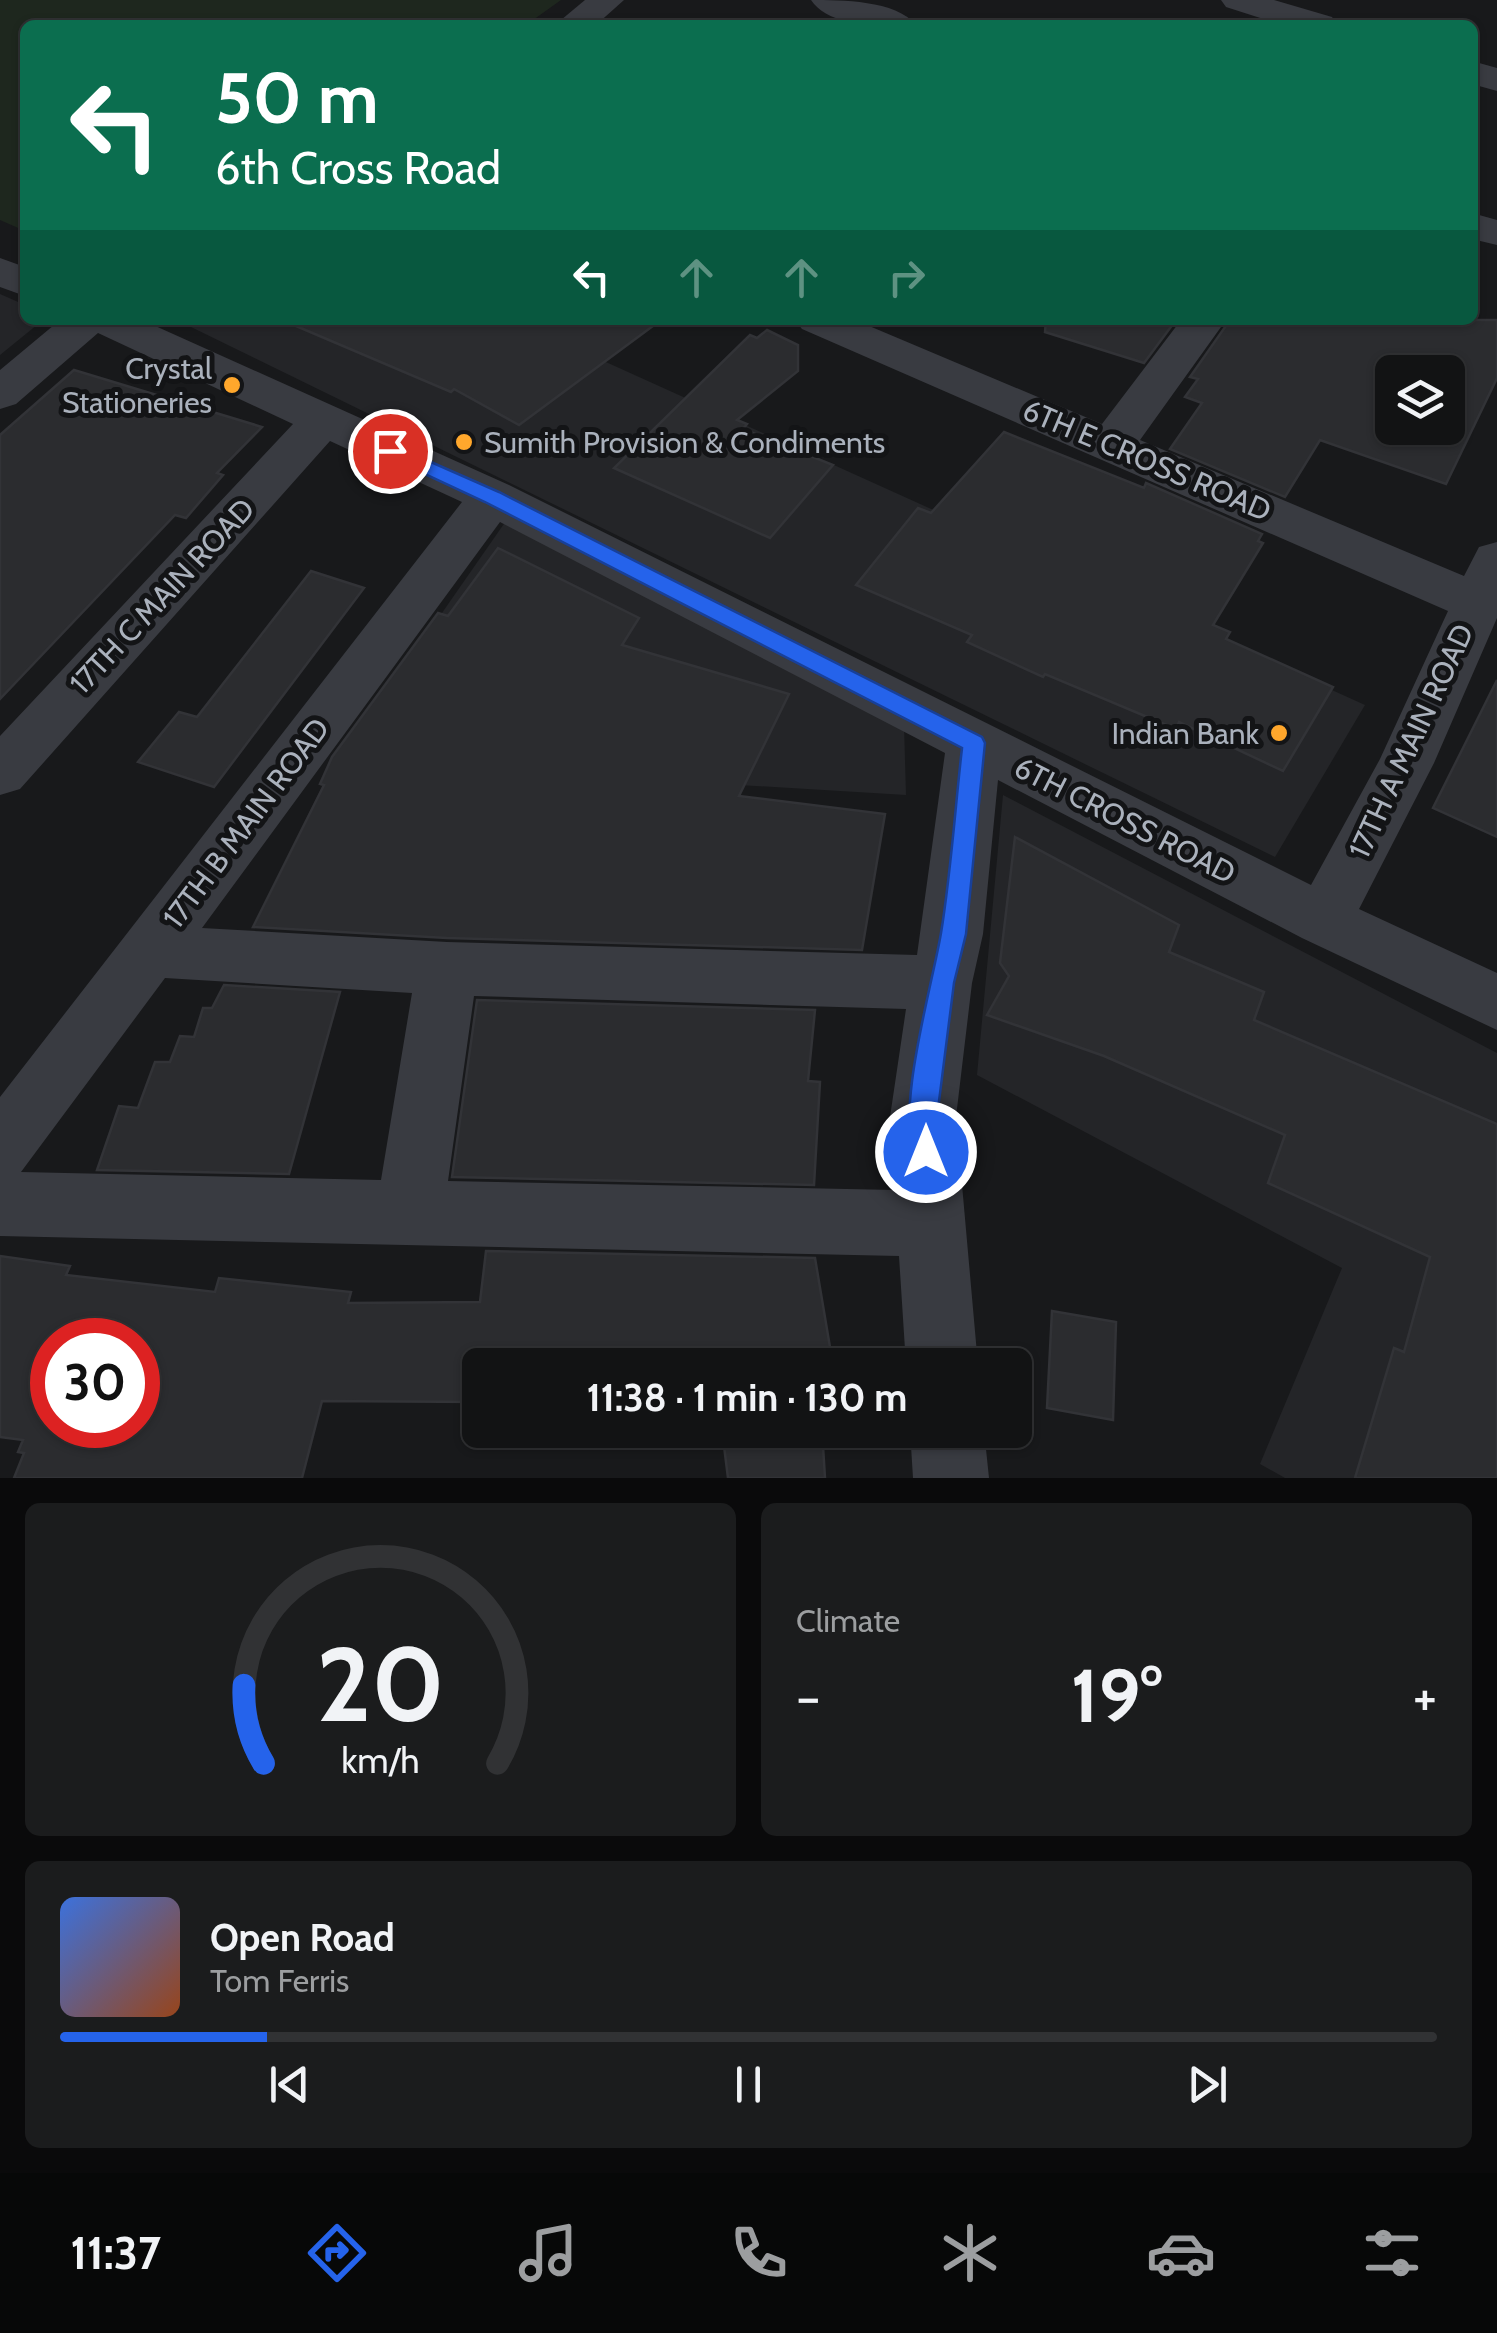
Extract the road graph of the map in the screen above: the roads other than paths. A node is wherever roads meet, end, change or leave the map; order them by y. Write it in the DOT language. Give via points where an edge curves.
graph roads {
  1 [pos="607,0"];
  2 [pos="828,0"];
  3 [pos="1238,0"];
  4 [pos="580,20"];
  5 [pos="884,20"];
  6 [pos="1303,20"];
  7 [pos="82,325"];
  8 [pos="844,325"];
  9 [pos="1200,325"];
  10 [pos="143,326"];
  11 [pos="897,335"];
  12 [pos="0,394"];
  13 [pos="323,420"];
  14 [pos="1112,444"];
  15 [pos="492,497"];
  16 [pos="1486,581"];
  17 [pos="974,743"];
  18 [pos="0,772"];
  19 [pos="1323,920"];
  20 [pos="150,950"];
  21 [pos="447,969"];
  22 [pos="942,983"];
  23 [pos="1497,1003"];
  24 [pos="0,1149"];
  25 [pos="0,1204"];
  26 [pos="410,1212"];
  27 [pos="930,1224"];
  28 [pos="941,1348"];
  29 [pos="948,1448"];
  30 [pos="951,1478"];
  1 -- 4 [label="street"];
  2 -- 5 [label="street"];
  3 -- 6 [label="street"];
  7 -- 12 [label="street"];
  8 -- 11 [label="street, 6TH E CROSS ROAD"];
  9 -- 14 [label="street"];
  10 -- 13 [label="street, 6TH CROSS ROAD"];
  11 -- 14 [label="street, 6TH E CROSS ROAD"];
  13 -- 15 [label="street, 6TH CROSS ROAD"];
  13 -- 18 [label="street, 17TH C MAIN ROAD"];
  14 -- 16 [label="street, 6TH E CROSS ROAD"];
  15 -- 17 [label="street, 6TH CROSS ROAD"];
  15 -- 20 [label="street, 17TH B MAIN ROAD"];
  16 -- 19 [label="street, 17TH A MAIN ROAD" via="1406,763"];
  17 -- 19 [label="street, 6TH CROSS ROAD"];
  17 -- 22 [label="street" via="954,934"];
  19 -- 23 [label="street, 6TH CROSS ROAD"];
  20 -- 21 [label="street"];
  20 -- 24 [label="street, 17TH B MAIN ROAD"];
  21 -- 22 [label="street"];
  21 -- 26 [label="street"];
  22 -- 27 [label="street" via="923,1117"];
  25 -- 26 [label="street"];
  26 -- 27 [label="street"];
  27 -- 28 [label="street"];
  29 -- 30 [label="street"];
}
